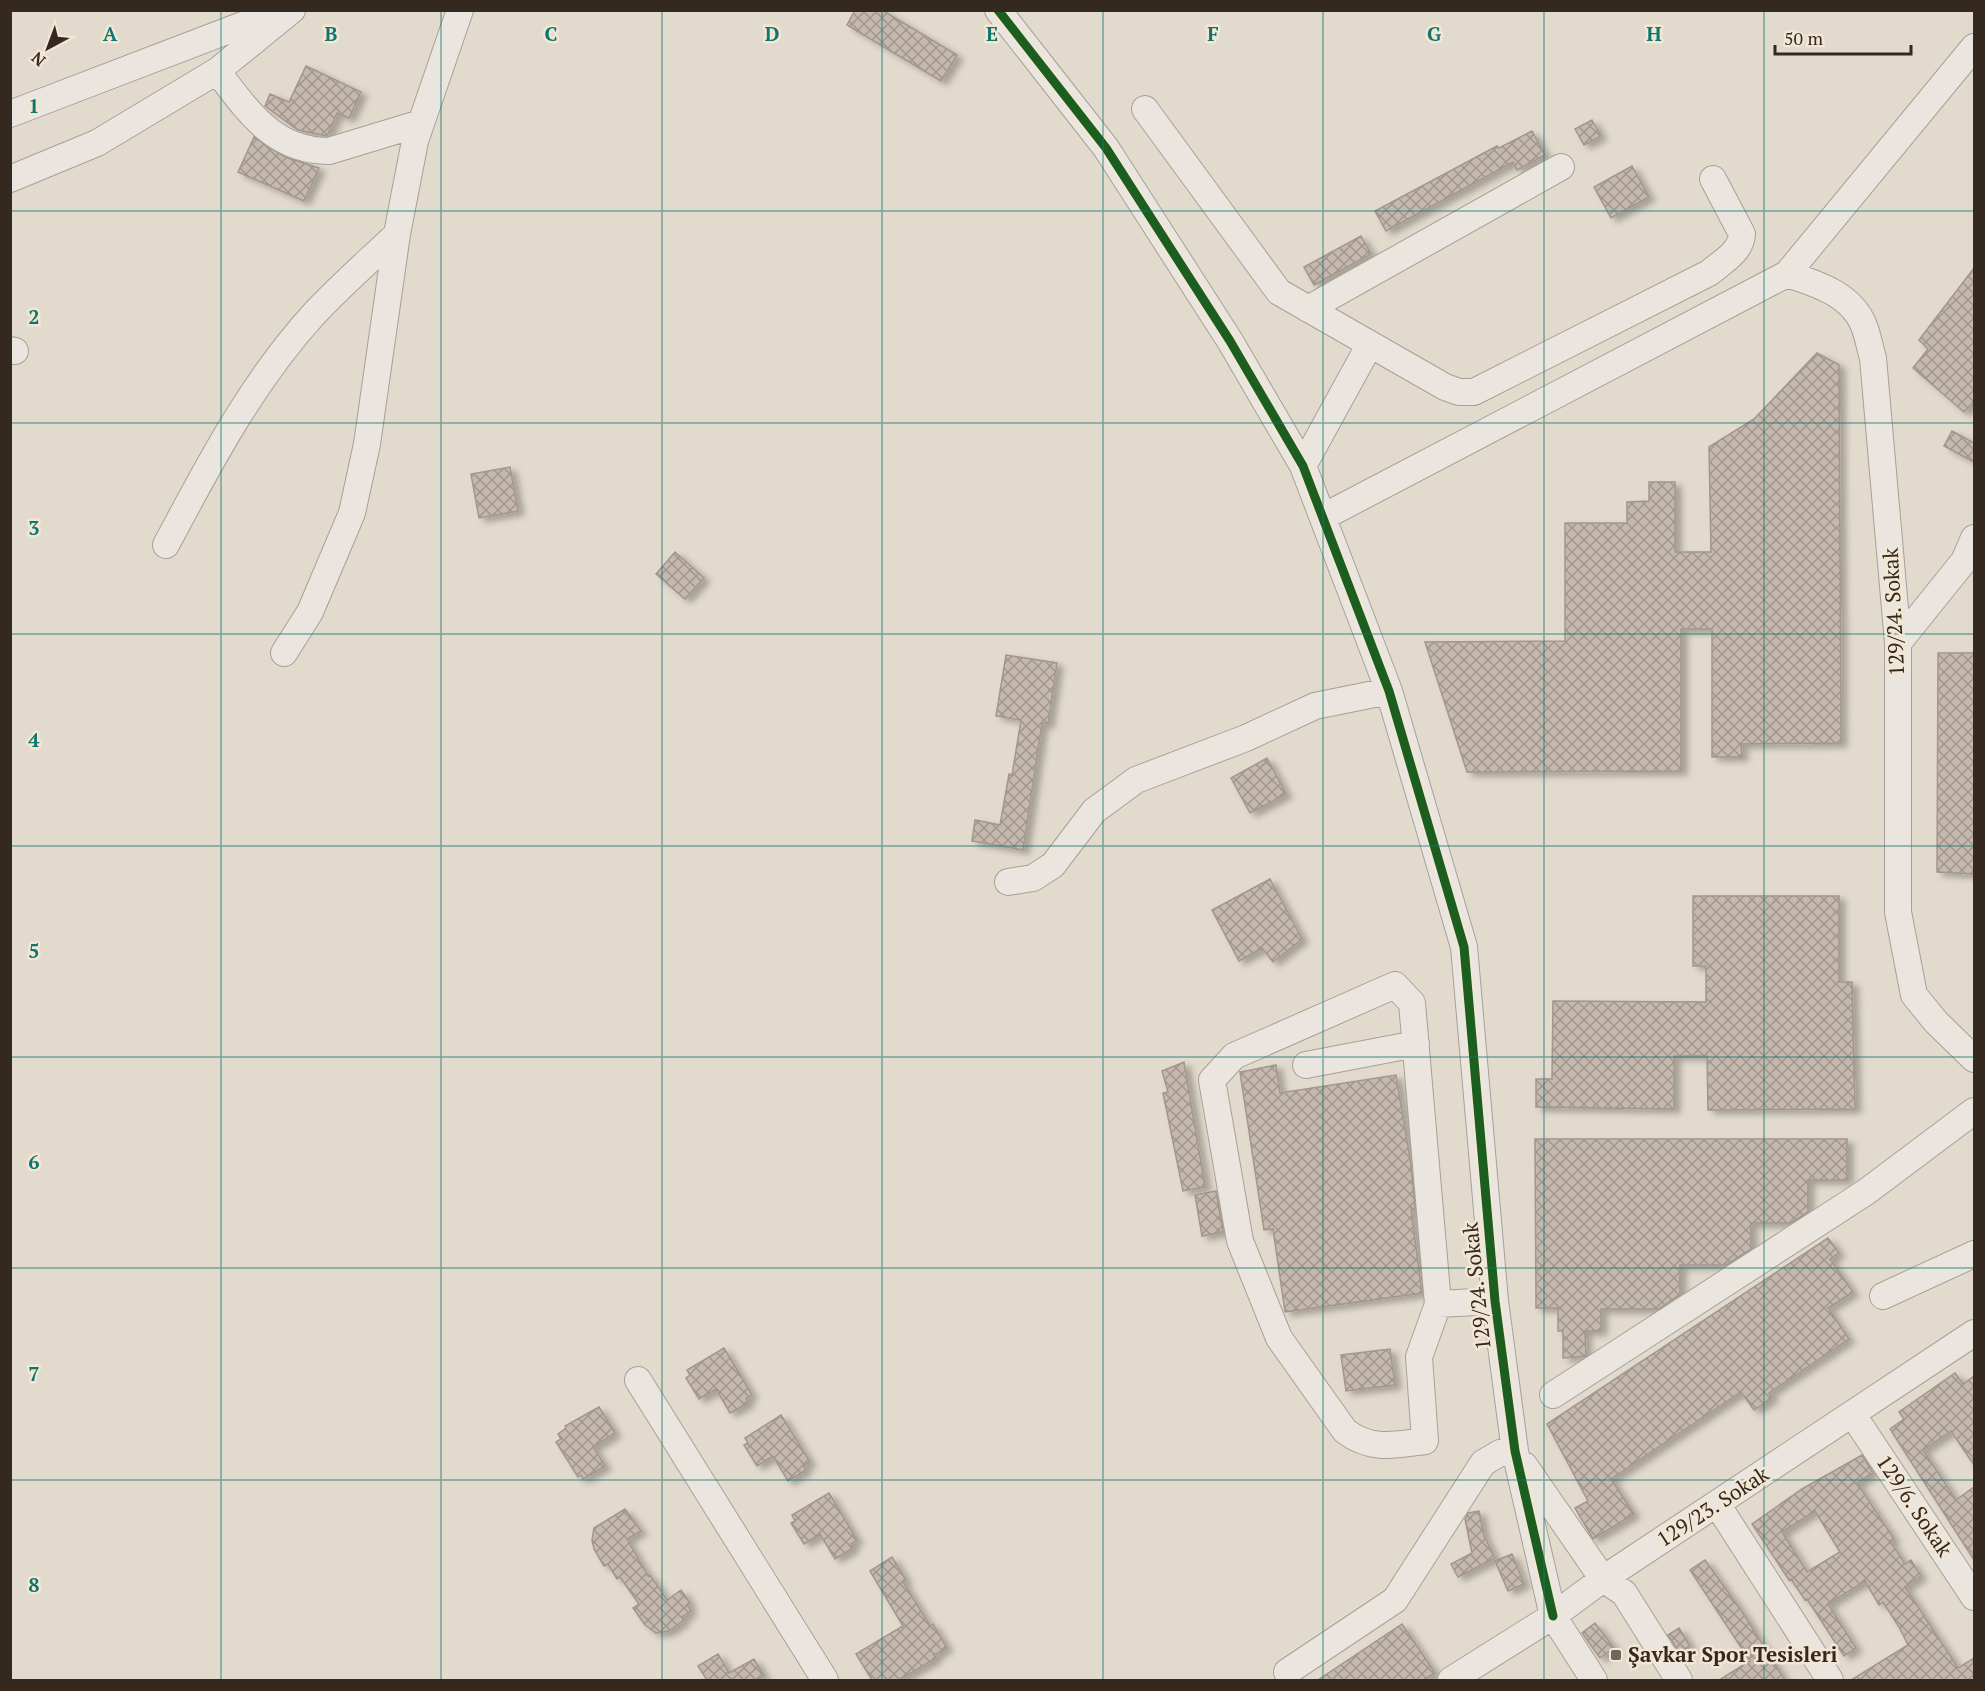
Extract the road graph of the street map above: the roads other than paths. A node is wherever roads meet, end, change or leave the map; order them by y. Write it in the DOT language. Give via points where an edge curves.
graph roads {
  1 [pos="280,10"];
  2 [pos="292,10"];
  3 [pos="460,10"];
  4 [pos="998,10"];
  5 [pos="1974,47"];
  6 [pos="217,71"];
  7 [pos="1145,109"];
  8 [pos="10,114"];
  9 [pos="421,123"];
  10 [pos="1561,166"];
  11 [pos="10,179"];
  12 [pos="1713,179"];
  13 [pos="397,234"];
  14 [pos="1786,274"];
  15 [pos="1308,309"];
  16 [pos="1370,344"];
  17 [pos="1303,466"];
  18 [pos="1323,517"];
  19 [pos="1974,538"];
  20 [pos="166,545"];
  21 [pos="1898,643"];
  22 [pos="284,653"];
  23 [pos="1389,691"];
  24 [pos="1008,882"];
  25 [pos="1416,1044"];
  26 [pos="1974,1059"];
  27 [pos="1306,1065"];
  28 [pos="1974,1111"];
  29 [pos="1974,1254"];
  30 [pos="1883,1296"];
  31 [pos="1495,1300"];
  32 [pos="1438,1304"];
  33 [pos="1974,1333"];
  34 [pos="638,1380"];
  35 [pos="1553,1395"];
  36 [pos="1853,1415"];
  37 [pos="1515,1451"];
  38 [pos="1717,1504"];
  39 [pos="1604,1579"];
  40 [pos="1974,1598"];
  41 [pos="1553,1616"];
  42 [pos="1287,1672"];
  43 [pos="825,1680"];
  44 [pos="1451,1680"];
  45 [pos="1594,1680"];
  46 [pos="1680,1680"];
  47 [pos="1830,1680"];
  1 -- 8 [label="street"];
  2 -- 6 [label="street"];
  3 -- 9 [label="street"];
  4 -- 17 [label="street, 129/24. Sokak" via="1106,148 1230,341"];
  5 -- 14 [label="street"];
  6 -- 9 [label="street" via="255,121 288,144 314,151 329,151"];
  6 -- 11 [label="street" via="97,143"];
  7 -- 15 [label="street" via="1269,282"];
  9 -- 13 [label="street"];
  10 -- 15 [label="street"];
  12 -- 16 [label="street" via="1742,234 1742,244 1732,254 1709,273 1474,392 1445,387"];
  13 -- 20 [label="street" via="314,314 251,394"];
  13 -- 22 [label="street" via="368,444 352,513 310,612"];
  14 -- 18 [label="street"];
  14 -- 21 [label="street, 129/24. Sokak" via="1823,285 1849,305 1864,324 1873,358"];
  15 -- 16 [label="street"];
  16 -- 17 [label="street"];
  17 -- 18 [label="street, 129/24. Sokak"];
  18 -- 23 [label="street, 129/24. Sokak"];
  19 -- 21 [label="street" via="1964,561"];
  21 -- 26 [label="street, 129/24. Sokak" via="1898,912 1914,995"];
  23 -- 24 [label="street" via="1315,706 1246,738 1136,780 1094,811 1044,872"];
  23 -- 31 [label="street, 129/24. Sokak" via="1464,947"];
  25 -- 27 [label="street"];
  25 -- 32 [label="street"];
  25 -- 32 [label="street" via="1412,1003 1395,985 1234,1056 1212,1080 1240,1241 1279,1338 1352,1436 1379,1446 1425,1441 1419,1357"];
  28 -- 35 [label="street" via="1866,1192"];
  29 -- 30 [label="street"];
  31 -- 32 [label="street"];
  31 -- 37 [label="street, 129/24. Sokak"];
  33 -- 36 [label="street, 129/23. Sokak"];
  34 -- 43 [label="street"];
  36 -- 38 [label="street, 129/23. Sokak"];
  36 -- 40 [label="street, 129/6. Sokak"];
  37 -- 39 [label="street, 129/24. Sokak"];
  37 -- 41 [label="street, 129/24. Sokak"];
  37 -- 42 [label="street" via="1500,1453 1483,1463 1395,1600"];
  38 -- 39 [label="street, 129/23. Sokak"];
  38 -- 47 [label="street"];
  39 -- 41 [label="street, 129/23. Sokak"];
  39 -- 46 [label="street, 129/24. Sokak" via="1624,1593"];
  41 -- 44 [label="street, 129/23. Sokak"];
  41 -- 45 [label="street, 129/24. Sokak"];
}
